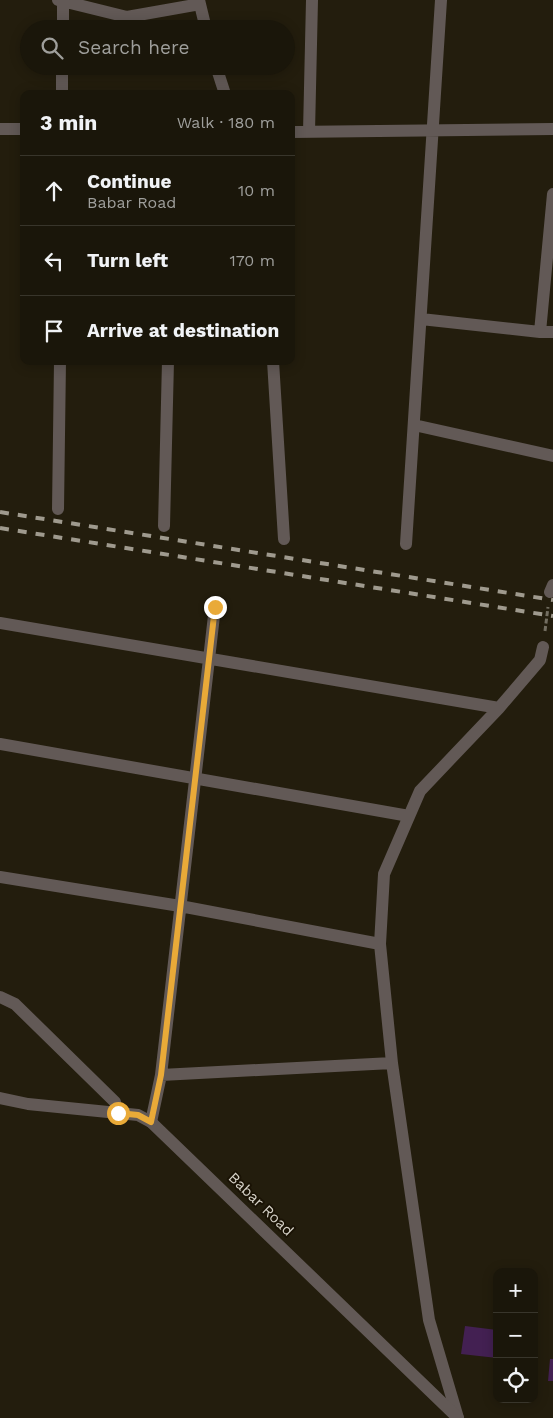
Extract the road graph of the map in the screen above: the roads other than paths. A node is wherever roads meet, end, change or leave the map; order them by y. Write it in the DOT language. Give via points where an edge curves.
graph roads {
  1 [pos="312,0"];
  2 [pos="441,0"];
  3 [pos="61,1"];
  4 [pos="199,2"];
  5 [pos="62,20"];
  6 [pos="204,20"];
  7 [pos="62,75"];
  8 [pos="219,75"];
  9 [pos="62,90"];
  10 [pos="224,90"];
  11 [pos="0,129"];
  12 [pos="20,129"];
  13 [pos="553,129"];
  14 [pos="433,131"];
  15 [pos="295,132"];
  16 [pos="309,132"];
  17 [pos="553,194"];
  18 [pos="421,319"];
  19 [pos="540,332"];
  20 [pos="553,332"];
  21 [pos="60,365"];
  22 [pos="168,365"];
  23 [pos="273,365"];
  24 [pos="414,425"];
  25 [pos="553,456"];
  26 [pos="58,509"];
  27 [pos="164,526"];
  28 [pos="284,539"];
  29 [pos="406,544"];
  30 [pos="215,607"];
  31 [pos="0,623"];
  32 [pos="543,647"];
  33 [pos="209,658"];
  34 [pos="499,708"];
  35 [pos="0,744"];
  36 [pos="195,780"];
  37 [pos="409,816"];
  38 [pos="0,877"];
  39 [pos="180,906"];
  40 [pos="380,944"];
  41 [pos="0,997"];
  42 [pos="392,1063"];
  43 [pos="161,1075"];
  44 [pos="0,1098"];
  45 [pos="118,1113"];
  46 [pos="151,1122"];
  47 [pos="458,1418"];
  1 -- 16 [label="street"];
  2 -- 14 [label="street"];
  3 -- 4 [label="street" via="127,17"];
  3 -- 5 [label="street"];
  4 -- 6 [label="street"];
  7 -- 9 [label="street"];
  8 -- 10 [label="street"];
  11 -- 12 [label="street"];
  13 -- 14 [label="street"];
  14 -- 16 [label="street"];
  14 -- 18 [label="street"];
  15 -- 16 [label="street"];
  17 -- 19 [label="street"];
  18 -- 19 [label="street"];
  18 -- 24 [label="street"];
  19 -- 20 [label="street"];
  21 -- 26 [label="street"];
  22 -- 27 [label="street"];
  23 -- 28 [label="street"];
  24 -- 25 [label="street"];
  24 -- 29 [label="street"];
  30 -- 33 [label="street"];
  31 -- 33 [label="street"];
  32 -- 34 [label="street" via="540,660"];
  33 -- 34 [label="street"];
  33 -- 36 [label="street"];
  34 -- 37 [label="street" via="420,791"];
  35 -- 36 [label="street"];
  36 -- 37 [label="street"];
  36 -- 39 [label="street"];
  37 -- 40 [label="street" via="384,874"];
  38 -- 39 [label="street"];
  39 -- 40 [label="street"];
  39 -- 43 [label="street"];
  40 -- 42 [label="street"];
  41 -- 45 [label="street" via="15,1004 115,1102"];
  42 -- 43 [label="street"];
  42 -- 47 [label="street" via="429,1320"];
  43 -- 46 [label="street"];
  44 -- 45 [label="street, Babar Road"];
  45 -- 46 [label="street, Babar Road" via="138,1115"];
  46 -- 47 [label="street, Babar Road"];
}
